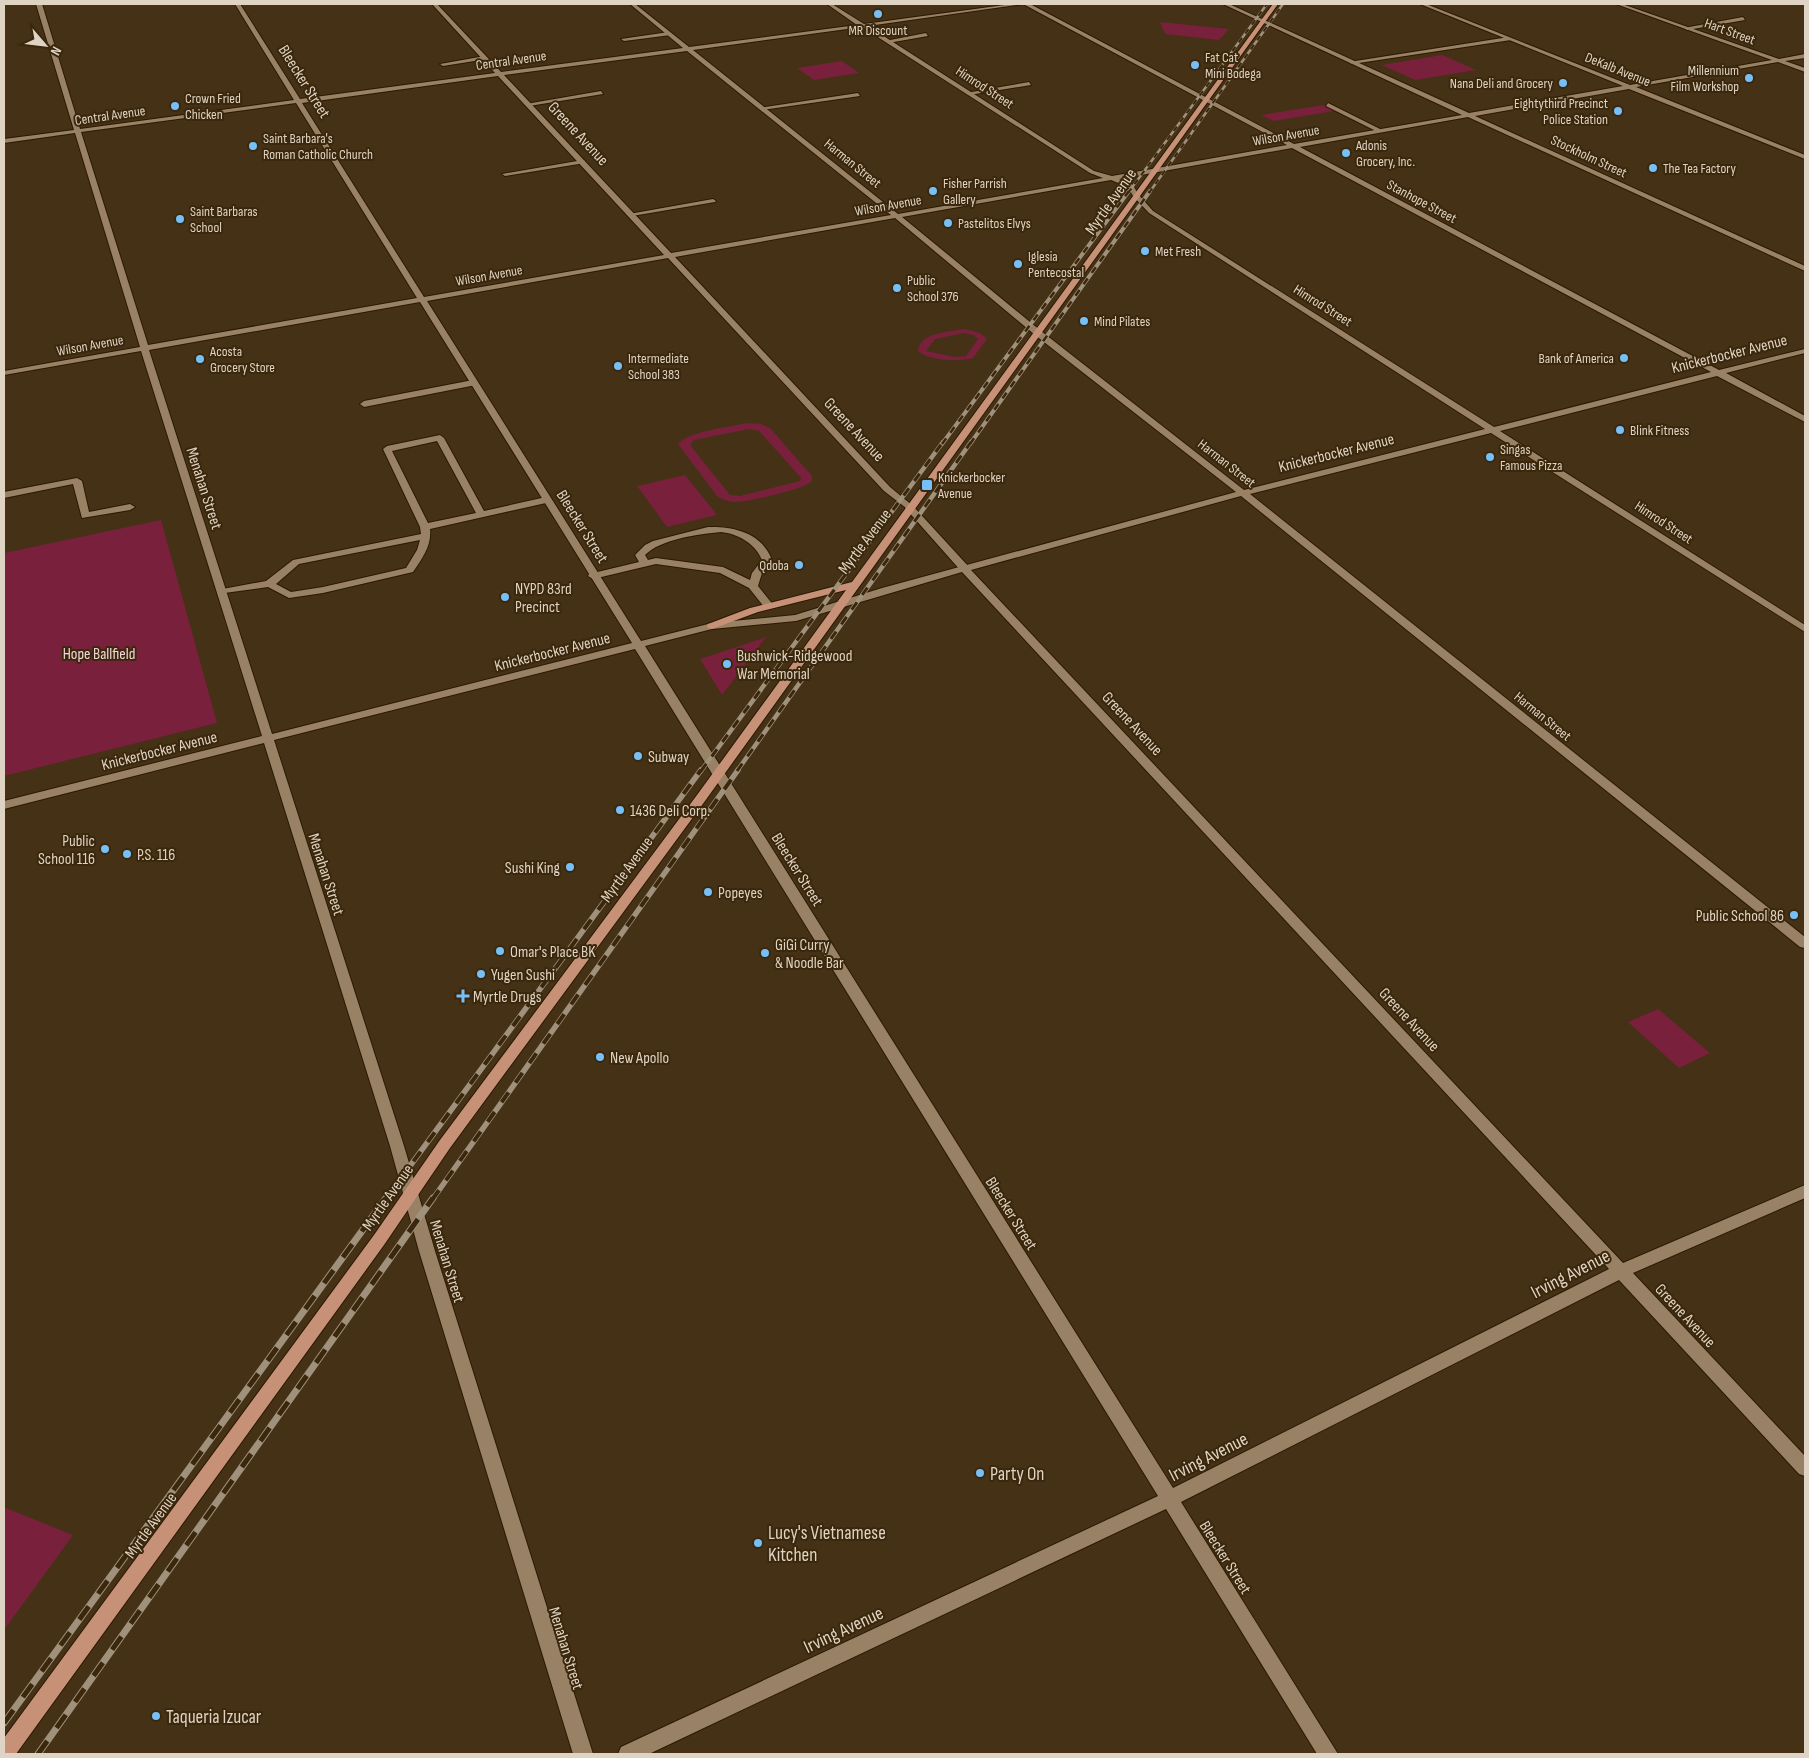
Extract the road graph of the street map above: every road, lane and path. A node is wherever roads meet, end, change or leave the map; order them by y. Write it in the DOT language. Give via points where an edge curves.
graph roads {
  1 [pos="39,4"];
  2 [pos="237,4"];
  3 [pos="434,4"];
  4 [pos="632,4"];
  5 [pos="829,4"];
  6 [pos="1022,4"];
  7 [pos="1027,4"];
  8 [pos="1225,4"];
  9 [pos="1275,4"];
  10 [pos="1422,4"];
  11 [pos="1618,4"];
  12 [pos="1743,19"];
  13 [pos="1262,21"];
  14 [pos="863,25"];
  15 [pos="1687,28"];
  16 [pos="669,34"];
  17 [pos="926,35"];
  18 [pos="624,39"];
  19 [pos="1509,39"];
  20 [pos="888,41"];
  21 [pos="688,49"];
  22 [pos="1805,56"];
  23 [pos="486,58"];
  24 [pos="1779,61"];
  25 [pos="1352,62"];
  26 [pos="443,64"];
  27 [pos="1805,70"];
  28 [pos="500,74"];
  29 [pos="1029,84"];
  30 [pos="1630,87"];
  31 [pos="601,93"];
  32 [pos="969,93"];
  33 [pos="858,95"];
  34 [pos="1205,99"];
  35 [pos="298,102"];
  36 [pos="529,104"];
  37 [pos="1328,106"];
  38 [pos="762,108"];
  39 [pos="1470,116"];
  40 [pos="1380,131"];
  41 [pos="78,132"];
  42 [pos="4,142"];
  43 [pos="1293,146"];
  44 [pos="1805,157"];
  45 [pos="583,162"];
  46 [pos="1153,170"];
  47 [pos="505,174"];
  48 [pos="1112,178"];
  49 [pos="1135,195"];
  50 [pos="713,201"];
  51 [pos="632,214"];
  52 [pos="897,216"];
  53 [pos="671,256"];
  54 [pos="1805,270"];
  55 [pos="421,300"];
  56 [pos="1038,333"];
  57 [pos="144,348"];
  58 [pos="1805,351"];
  59 [pos="4,373"];
  60 [pos="1718,373"];
  61 [pos="473,383"];
  62 [pos="364,404"];
  63 [pos="1805,419"];
  64 [pos="1494,430"];
  65 [pos="1243,493"];
  66 [pos="4,496"];
  67 [pos="546,500"];
  68 [pos="130,507"];
  69 [pos="910,508"];
  70 [pos="481,514"];
  71 [pos="426,531"];
  72 [pos="644,564"];
  73 [pos="966,569"];
  74 [pos="593,576"];
  75 [pos="269,584"];
  76 [pos="753,586"];
  77 [pos="853,586"];
  78 [pos="221,592"];
  79 [pos="838,605"];
  80 [pos="769,606"];
  81 [pos="712,626"];
  82 [pos="1805,629"];
  83 [pos="637,646"];
  84 [pos="267,740"];
  85 [pos="718,772"];
  86 [pos="4,805"];
  87 [pos="1805,944"];
  88 [pos="1805,1191"];
  89 [pos="412,1193"];
  90 [pos="1620,1271"];
  91 [pos="1805,1468"];
  92 [pos="1169,1499"];
  93 [pos="4,1754"];
  94 [pos="583,1754"];
  95 [pos="628,1754"];
  96 [pos="1328,1754"];
  1 -- 41 [label="street, Menahan Street"];
  2 -- 35 [label="street, Bleecker Street"];
  3 -- 23 [label="street, Greene Avenue"];
  4 -- 16 [label="street, Harman Street"];
  5 -- 14 [label="street, Himrod Street"];
  6 -- 14 [label="street, Central Avenue"];
  7 -- 34 [label="street, Stanhope Street"];
  8 -- 13 [label="street, Stockholm Street"];
  9 -- 13 [label="main road, Myrtle Avenue"];
  10 -- 19 [label="street, DeKalb Avenue"];
  11 -- 15 [label="street, Hart Street"];
  12 -- 15 [label="street"];
  13 -- 25 [label="street, Stockholm Street"];
  13 -- 34 [label="main road, Myrtle Avenue"];
  14 -- 20 [label="street, Himrod Street"];
  14 -- 21 [label="street, Central Avenue"];
  15 -- 24 [label="street, Hart Street"];
  16 -- 18 [label="street"];
  16 -- 21 [label="street, Harman Street"];
  17 -- 20 [label="street"];
  19 -- 25 [label="street"];
  19 -- 30 [label="street, DeKalb Avenue"];
  20 -- 32 [label="street, Himrod Street"];
  21 -- 28 [label="street, Central Avenue"];
  21 -- 38 [label="street, Harman Street"];
  22 -- 24 [label="street, Wilson Avenue"];
  23 -- 26 [label="street"];
  23 -- 28 [label="street, Greene Avenue"];
  24 -- 27 [label="street, Hart Street"];
  24 -- 30 [label="street, Wilson Avenue"];
  25 -- 39 [label="street, Stockholm Street"];
  28 -- 35 [label="street, Central Avenue"];
  28 -- 36 [label="street, Greene Avenue"];
  29 -- 32 [label="street"];
  30 -- 39 [label="street, Wilson Avenue"];
  30 -- 44 [label="street, DeKalb Avenue"];
  31 -- 36 [label="street"];
  32 -- 48 [label="street, Himrod Street" via="1092,172"];
  33 -- 38 [label="street"];
  34 -- 43 [label="street, Stanhope Street"];
  34 -- 46 [label="main road, Myrtle Avenue"];
  35 -- 41 [label="street, Central Avenue"];
  35 -- 55 [label="street, Bleecker Street"];
  36 -- 45 [label="street, Greene Avenue"];
  37 -- 40 [label="street"];
  38 -- 52 [label="street, Harman Street"];
  39 -- 40 [label="street, Wilson Avenue"];
  39 -- 54 [label="street, Stockholm Street"];
  40 -- 43 [label="street, Wilson Avenue"];
  41 -- 42 [label="street, Central Avenue"];
  41 -- 57 [label="street, Menahan Street"];
  43 -- 46 [label="street, Wilson Avenue"];
  43 -- 60 [label="street, Stanhope Street"];
  45 -- 47 [label="street"];
  45 -- 51 [label="street, Greene Avenue"];
  46 -- 48 [label="street, Wilson Avenue"];
  46 -- 49 [label="main road, Myrtle Avenue"];
  48 -- 49 [label="street, Himrod Street" via="1131,186"];
  48 -- 52 [label="street, Wilson Avenue"];
  49 -- 56 [label="main road, Myrtle Avenue"];
  49 -- 64 [label="street, Himrod Street" via="1151,212"];
  50 -- 51 [label="street"];
  51 -- 53 [label="street, Greene Avenue"];
  52 -- 53 [label="street, Wilson Avenue"];
  52 -- 56 [label="street, Harman Street"];
  53 -- 55 [label="street, Wilson Avenue"];
  53 -- 69 [label="street, Greene Avenue" via="887,489"];
  55 -- 57 [label="street, Wilson Avenue"];
  55 -- 61 [label="street, Bleecker Street"];
  56 -- 65 [label="street, Harman Street"];
  56 -- 69 [label="main road, Myrtle Avenue"];
  57 -- 59 [label="street, Wilson Avenue"];
  57 -- 78 [label="street, Menahan Street"];
  58 -- 60 [label="street, Knickerbocker Avenue"];
  60 -- 63 [label="street, Stanhope Street"];
  60 -- 64 [label="street, Knickerbocker Avenue"];
  61 -- 62 [label="street"];
  61 -- 67 [label="street, Bleecker Street"];
  64 -- 65 [label="street, Knickerbocker Avenue"];
  64 -- 82 [label="street, Himrod Street"];
  65 -- 73 [label="street, Knickerbocker Avenue"];
  65 -- 87 [label="street, Harman Street"];
  66 -- 68 [label="street" via="77,481 85,516"];
  67 -- 70 [label="street"];
  67 -- 74 [label="street, Bleecker Street"];
  69 -- 73 [label="street, Greene Avenue"];
  69 -- 77 [label="main road, Myrtle Avenue"];
  70 -- 71 [label="street"];
  70 -- 71 [label="street" via="440,438 388,449"];
  71 -- 75 [label="street" via="296,562"];
  71 -- 75 [label="street" via="421,552 408,570 289,595"];
  72 -- 74 [label="street"];
  72 -- 76 [label="street" via="656,561 723,570"];
  72 -- 76 [label="street" via="640,555 656,543 712,529 730,530 749,537 766,554 767,560"];
  73 -- 79 [label="street, Knickerbocker Avenue"];
  73 -- 90 [label="street, Greene Avenue"];
  74 -- 83 [label="street, Bleecker Street"];
  75 -- 78 [label="street"];
  76 -- 80 [label="street"];
  77 -- 79 [label="main road, Myrtle Avenue"];
  77 -- 80 [label="main road"];
  78 -- 84 [label="street, Menahan Street"];
  79 -- 81 [label="street, Knickerbocker Avenue" via="796,618"];
  79 -- 85 [label="main road, Myrtle Avenue"];
  80 -- 81 [label="main road"];
  81 -- 83 [label="street, Knickerbocker Avenue"];
  83 -- 84 [label="street, Knickerbocker Avenue"];
  83 -- 85 [label="street, Bleecker Street"];
  84 -- 86 [label="street, Knickerbocker Avenue"];
  84 -- 89 [label="street, Menahan Street"];
  85 -- 89 [label="main road, Myrtle Avenue"];
  85 -- 92 [label="street, Bleecker Street"];
  88 -- 90 [label="street, Irving Avenue"];
  89 -- 93 [label="main road, Myrtle Avenue"];
  89 -- 94 [label="street, Menahan Street"];
  90 -- 91 [label="street, Greene Avenue"];
  90 -- 92 [label="street, Irving Avenue"];
  92 -- 95 [label="street, Irving Avenue"];
  92 -- 96 [label="street, Bleecker Street"];
}
